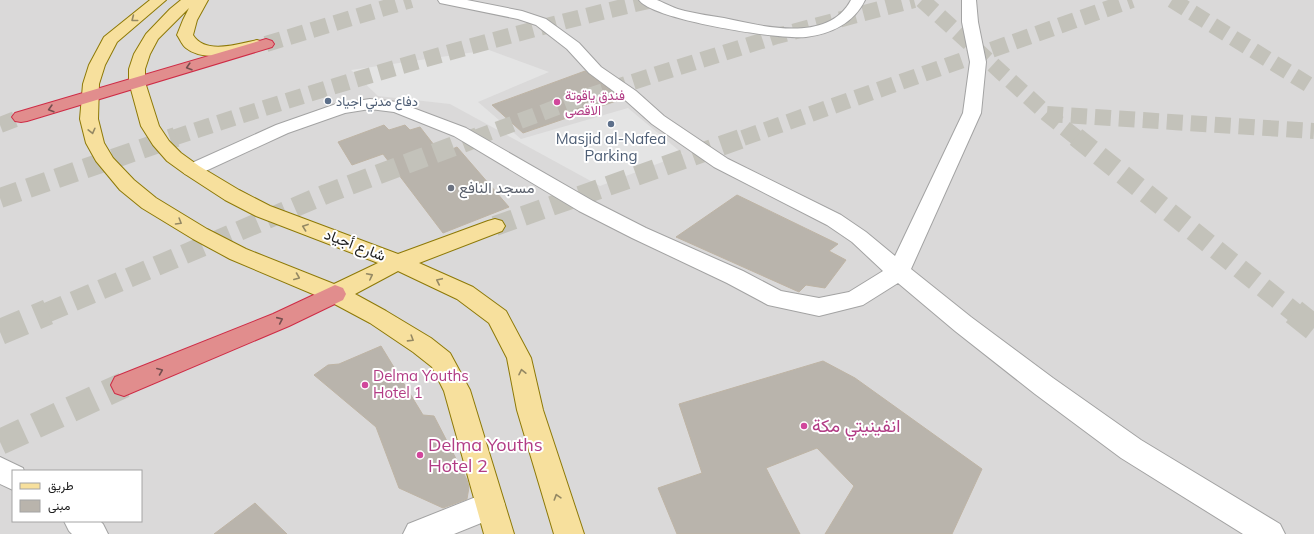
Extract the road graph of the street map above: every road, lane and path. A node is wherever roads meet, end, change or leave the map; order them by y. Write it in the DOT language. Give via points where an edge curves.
graph roads {
  1 [pos="159,0"];
  2 [pos="190,0"];
  3 [pos="201,0"];
  4 [pos="445,0"];
  5 [pos="646,0"];
  6 [pos="858,0"];
  7 [pos="969,0"];
  8 [pos="266,44"];
  9 [pos="137,82"];
  10 [pos="90,97"];
  11 [pos="21,117"];
  12 [pos="192,170"];
  13 [pos="495,226"];
  14 [pos="398,262"];
  15 [pos="899,271"];
  16 [pos="335,294"];
  17 [pos="124,386"];
  18 [pos="0,470"];
  19 [pos="12,476"];
  20 [pos="491,505"];
  21 [pos="80,522"];
  22 [pos="93,534"];
  23 [pos="418,534"];
  24 [pos="499,534"];
  25 [pos="569,534"];
  26 [pos="1270,534"];
  1 -- 10 [label="main road, one-way" via="110,40 97,66"];
  2 -- 9 [label="main road, شارع أجياد" via="151,37 142,54"];
  3 -- 8 [label="main road" via="185,35 192,45 203,50 222,51"];
  4 -- 15 [label="street" via="522,15 541,22 573,46 595,70 630,95 658,120 721,163 834,220 859,237"];
  5 -- 6 [label="street" via="670,12 693,18 746,28 798,33 823,29 852,12"];
  7 -- 15 [label="street" via="970,22 978,62 972,113"];
  8 -- 9 [label="highway, one-way"];
  9 -- 10 [label="highway"];
  9 -- 12 [label="main road, شارع أجياد" via="150,126 162,145"];
  10 -- 11 [label="highway, one-way"];
  10 -- 16 [label="main road, one-way" via="89,119 95,143 105,161 127,185 149,203 238,254"];
  14 -- 12 [label="main road, شارع أجياد, one-way" via="263,211"];
  12 -- 15 [label="street" via="276,131 335,110 370,104 397,107 460,132 586,206 776,299 819,307 855,299"];
  13 -- 14 [label="main road"];
  16 -- 14 [label="main road, one-way"];
  25 -- 14 [label="main road, شارع أجياد, one-way" via="530,410 519,358 498,318 465,294"];
  15 -- 26 [label="street" via="969,329 1131,449"];
  17 -- 16 [label="highway, one-way" via="281,320"];
  16 -- 20 [label="main road, one-way" via="384,321 441,360 457,390"];
  18 -- 19 [label="street"];
  20 -- 23 [label="street"];
  20 -- 24 [label="main road"];
  21 -- 22 [label="street"];
}
